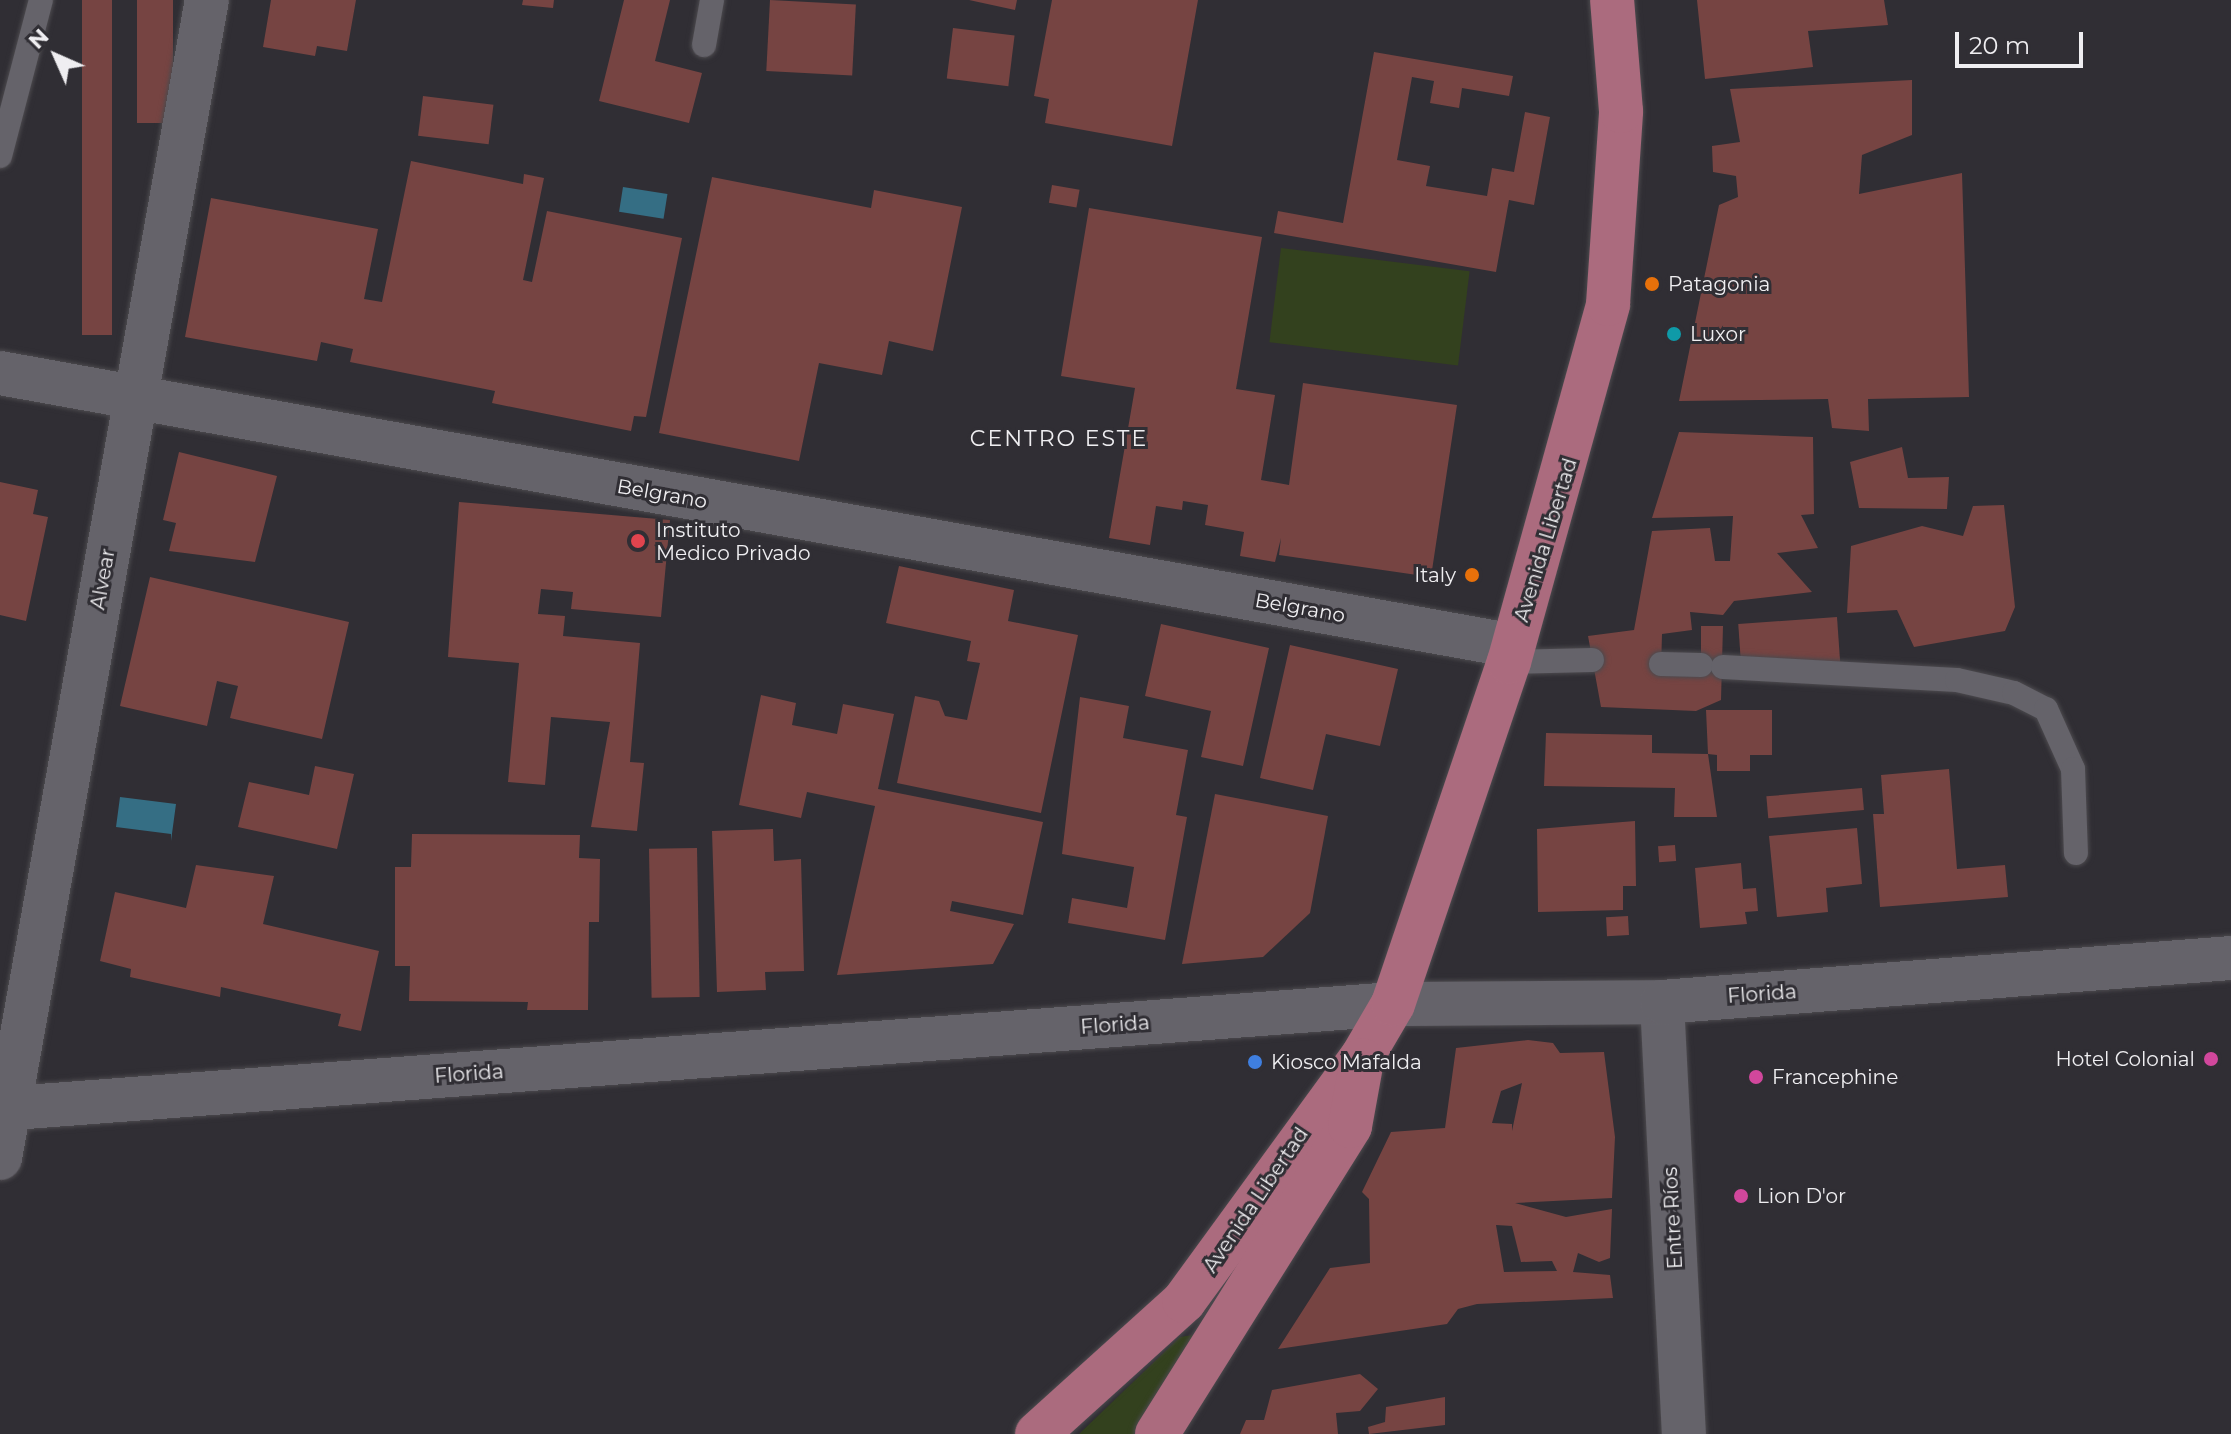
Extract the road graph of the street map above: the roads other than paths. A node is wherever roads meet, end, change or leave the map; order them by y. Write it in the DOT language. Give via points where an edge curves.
graph roads {
  1 [pos="41,0"];
  2 [pos="207,0"];
  3 [pos="712,0"];
  4 [pos="1612,0"];
  5 [pos="704,45"];
  6 [pos="0,156"];
  7 [pos="0,373"];
  8 [pos="134,400"];
  9 [pos="1511,654"];
  10 [pos="1592,660"];
  11 [pos="1661,664"];
  12 [pos="2076,853"];
  13 [pos="2231,958"];
  14 [pos="1662,1002"];
  15 [pos="1393,1004"];
  16 [pos="1362,1057"];
  17 [pos="5,1109"];
  18 [pos="0,1158"];
  19 [pos="1037,1434"];
  20 [pos="1157,1434"];
  21 [pos="1684,1434"];
  1 -- 6 [label="lane"];
  2 -- 8 [label="street, Alvear"];
  3 -- 5 [label="lane"];
  4 -- 9 [label="main road, Avenida Libertad" via="1621,111 1608,304"];
  7 -- 8 [label="street, Belgrano"];
  8 -- 9 [label="street, Belgrano"];
  8 -- 17 [label="street, Alvear"];
  9 -- 10 [label="lane"];
  9 -- 15 [label="main road, Avenida Libertad"];
  11 -- 12 [label="lane" via="1943,679 2014,693 2046,709 2073,769"];
  13 -- 14 [label="street, Florida"];
  14 -- 15 [label="street, Florida"];
  14 -- 21 [label="street, Entre Ríos"];
  15 -- 16 [label="main road, Avenida Libertad"];
  15 -- 17 [label="street, Florida"];
  16 -- 19 [label="main road, Avenida Libertad" via="1184,1301"];
  16 -- 20 [label="main road, Avenida Libertad" via="1350,1126"];
  17 -- 18 [label="street, Alvear"];
}
